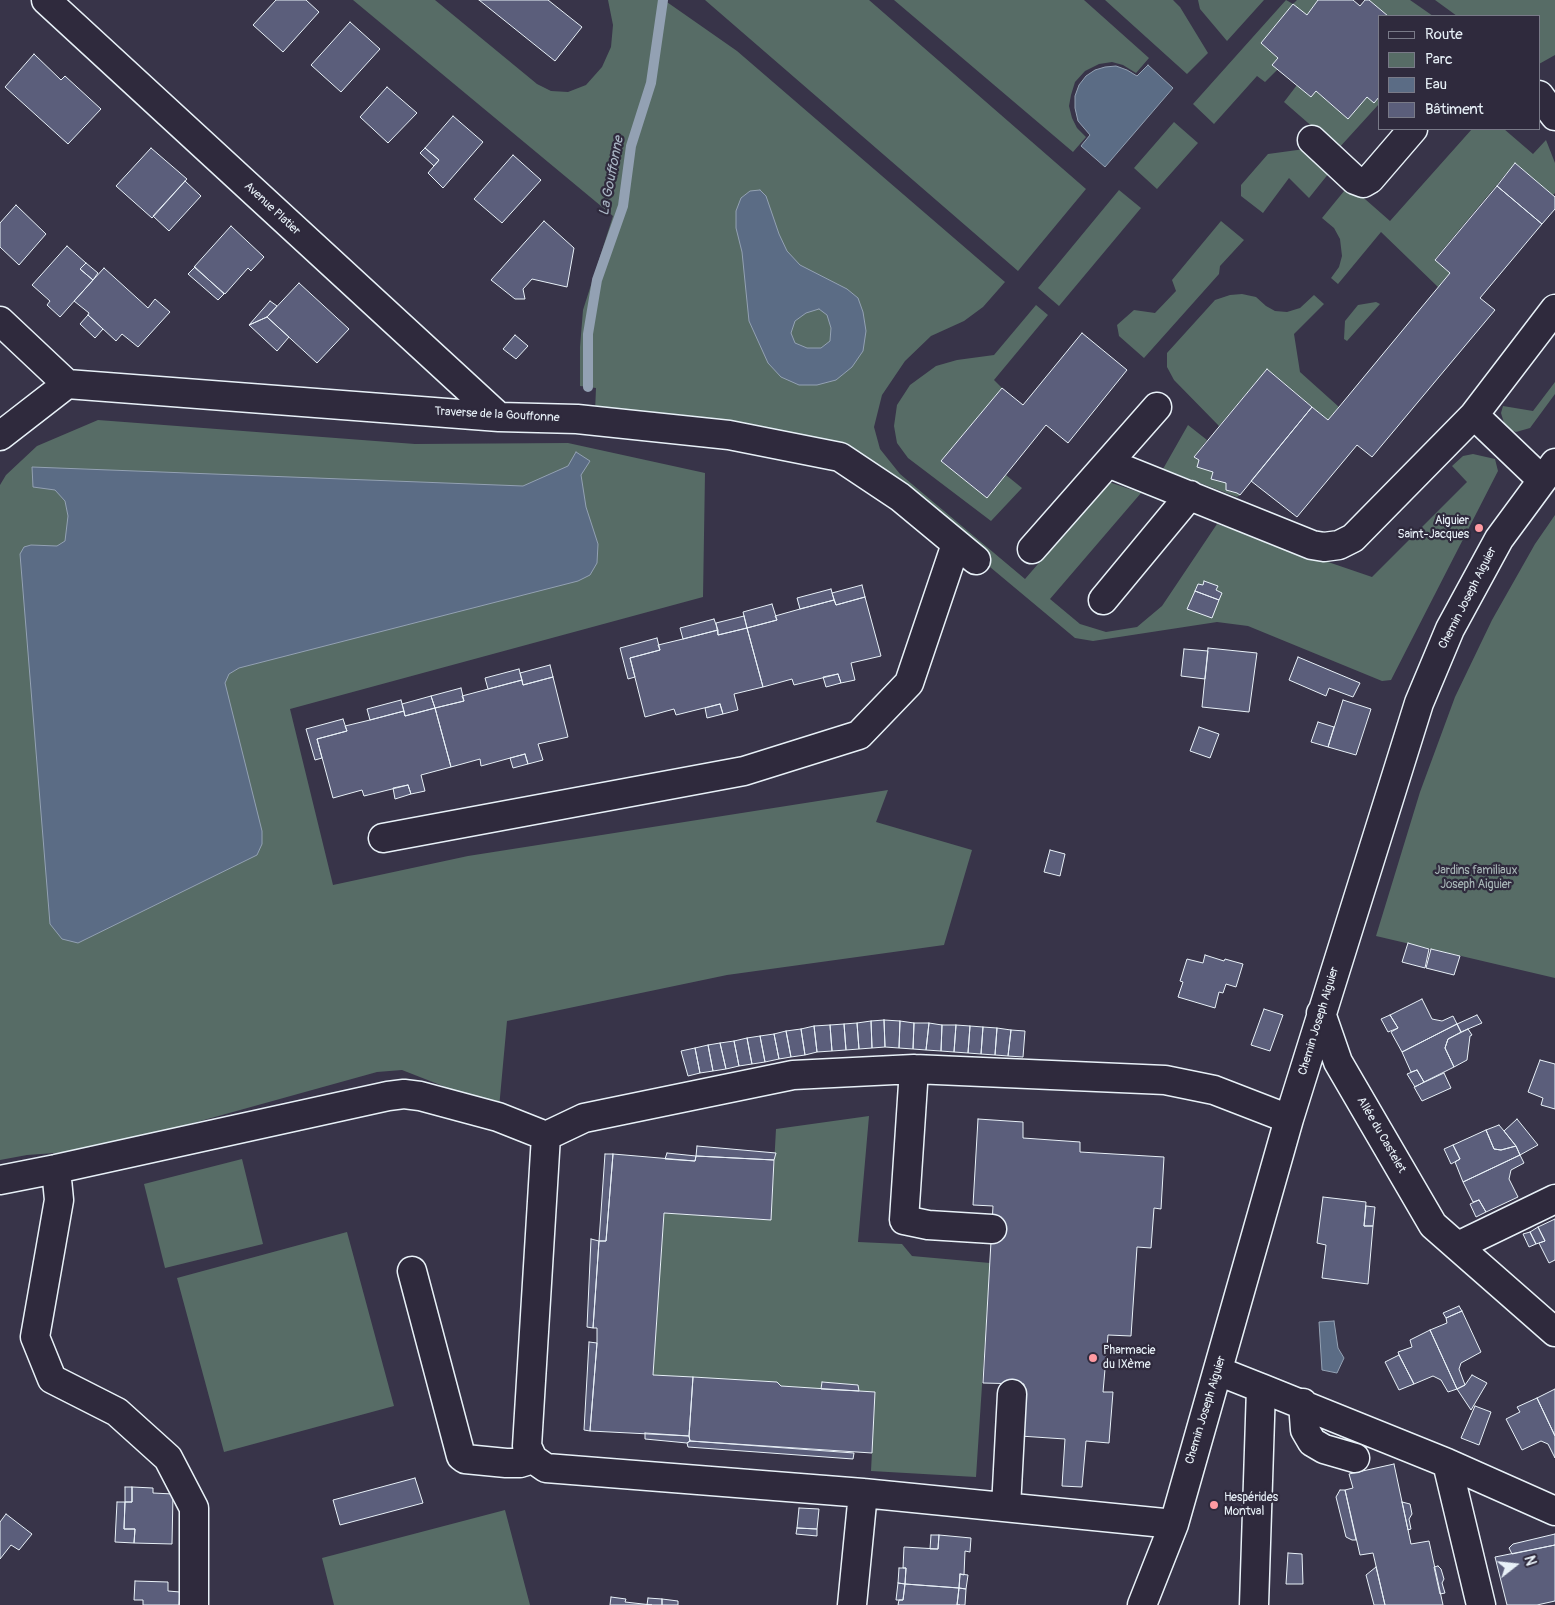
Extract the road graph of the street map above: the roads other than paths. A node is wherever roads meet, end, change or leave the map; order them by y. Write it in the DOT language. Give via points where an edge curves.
graph roads {
  1 [pos="46,0"];
  2 [pos="1540,96"];
  3 [pos="1555,116"];
  4 [pos="1412,130"];
  5 [pos="1312,140"];
  6 [pos="1555,309"];
  7 [pos="0,321"];
  8 [pos="67,384"];
  9 [pos="1157,407"];
  10 [pos="1474,415"];
  11 [pos="499,417"];
  12 [pos="0,436"];
  13 [pos="1108,463"];
  14 [pos="1549,472"];
  15 [pos="1190,496"];
  16 [pos="1032,549"];
  17 [pos="1103,600"];
  18 [pos="383,838"];
  19 [pos="1321,1013"];
  20 [pos="914,1069"];
  21 [pos="1289,1119"];
  22 [pos="546,1136"];
  23 [pos="56,1169"];
  24 [pos="0,1180"];
  25 [pos="1555,1199"];
  26 [pos="992,1229"];
  27 [pos="1458,1246"];
  28 [pos="412,1271"];
  29 [pos="1555,1332"];
  30 [pos="1218,1371"];
  31 [pos="1261,1388"];
  32 [pos="1012,1394"];
  33 [pos="1303,1403"];
  34 [pos="1355,1458"];
  35 [pos="533,1459"];
  36 [pos="1447,1463"];
  37 [pos="863,1493"];
  38 [pos="1006,1507"];
  39 [pos="1555,1511"];
  40 [pos="1174,1524"];
  41 [pos="194,1605"];
  42 [pos="852,1605"];
  43 [pos="1142,1605"];
  44 [pos="1254,1605"];
  45 [pos="1481,1605"];
  1 -- 11 [label="street, Avenue Platier"];
  2 -- 3 [label="street"];
  4 -- 5 [label="street" via="1363,183 1355,180"];
  6 -- 10 [label="street"];
  7 -- 8 [label="street"];
  8 -- 11 [label="street, Traverse de la Gouffonne"];
  8 -- 12 [label="street"];
  9 -- 13 [label="street"];
  10 -- 14 [label="street"];
  10 -- 15 [label="street" via="1353,538 1339,545 1312,545"];
  11 -- 18 [label="street, Traverse de la Gouffonne" via="577,419 729,435 840,457 900,497 966,552 909,683 859,736 744,771"];
  13 -- 15 [label="street"];
  13 -- 16 [label="street"];
  14 -- 19 [label="street, Chemin Joseph Aiguier" via="1499,539 1450,628 1418,704"];
  15 -- 17 [label="street"];
  19 -- 21 [label="street, Chemin Joseph Aiguier"];
  19 -- 27 [label="street, Allée du Castelet" via="1338,1062 1418,1199 1434,1225"];
  20 -- 21 [label="street" via="1165,1080 1214,1090"];
  20 -- 22 [label="street" via="793,1075 584,1118"];
  20 -- 26 [label="street" via="904,1220 928,1225"];
  21 -- 30 [label="street, Chemin Joseph Aiguier"];
  22 -- 23 [label="street" via="498,1117 404,1094"];
  22 -- 35 [label="street" via="527,1446"];
  23 -- 24 [label="street"];
  23 -- 41 [label="street" via="59,1200 35,1338 52,1379 117,1412 168,1458 194,1508"];
  25 -- 27 [label="street"];
  27 -- 29 [label="street, Allée du Castelet"];
  28 -- 35 [label="street" via="461,1456 506,1463"];
  30 -- 31 [label="street"];
  30 -- 40 [label="street, Chemin Joseph Aiguier"];
  31 -- 33 [label="street"];
  31 -- 44 [label="street"];
  32 -- 38 [label="street"];
  33 -- 34 [label="street" via="1304,1430 1312,1442"];
  33 -- 36 [label="street"];
  35 -- 37 [label="street" via="546,1468"];
  36 -- 39 [label="street"];
  36 -- 45 [label="street"];
  37 -- 38 [label="street"];
  37 -- 42 [label="street"];
  38 -- 40 [label="street"];
  40 -- 43 [label="street, Chemin Joseph Aiguier"];
}
